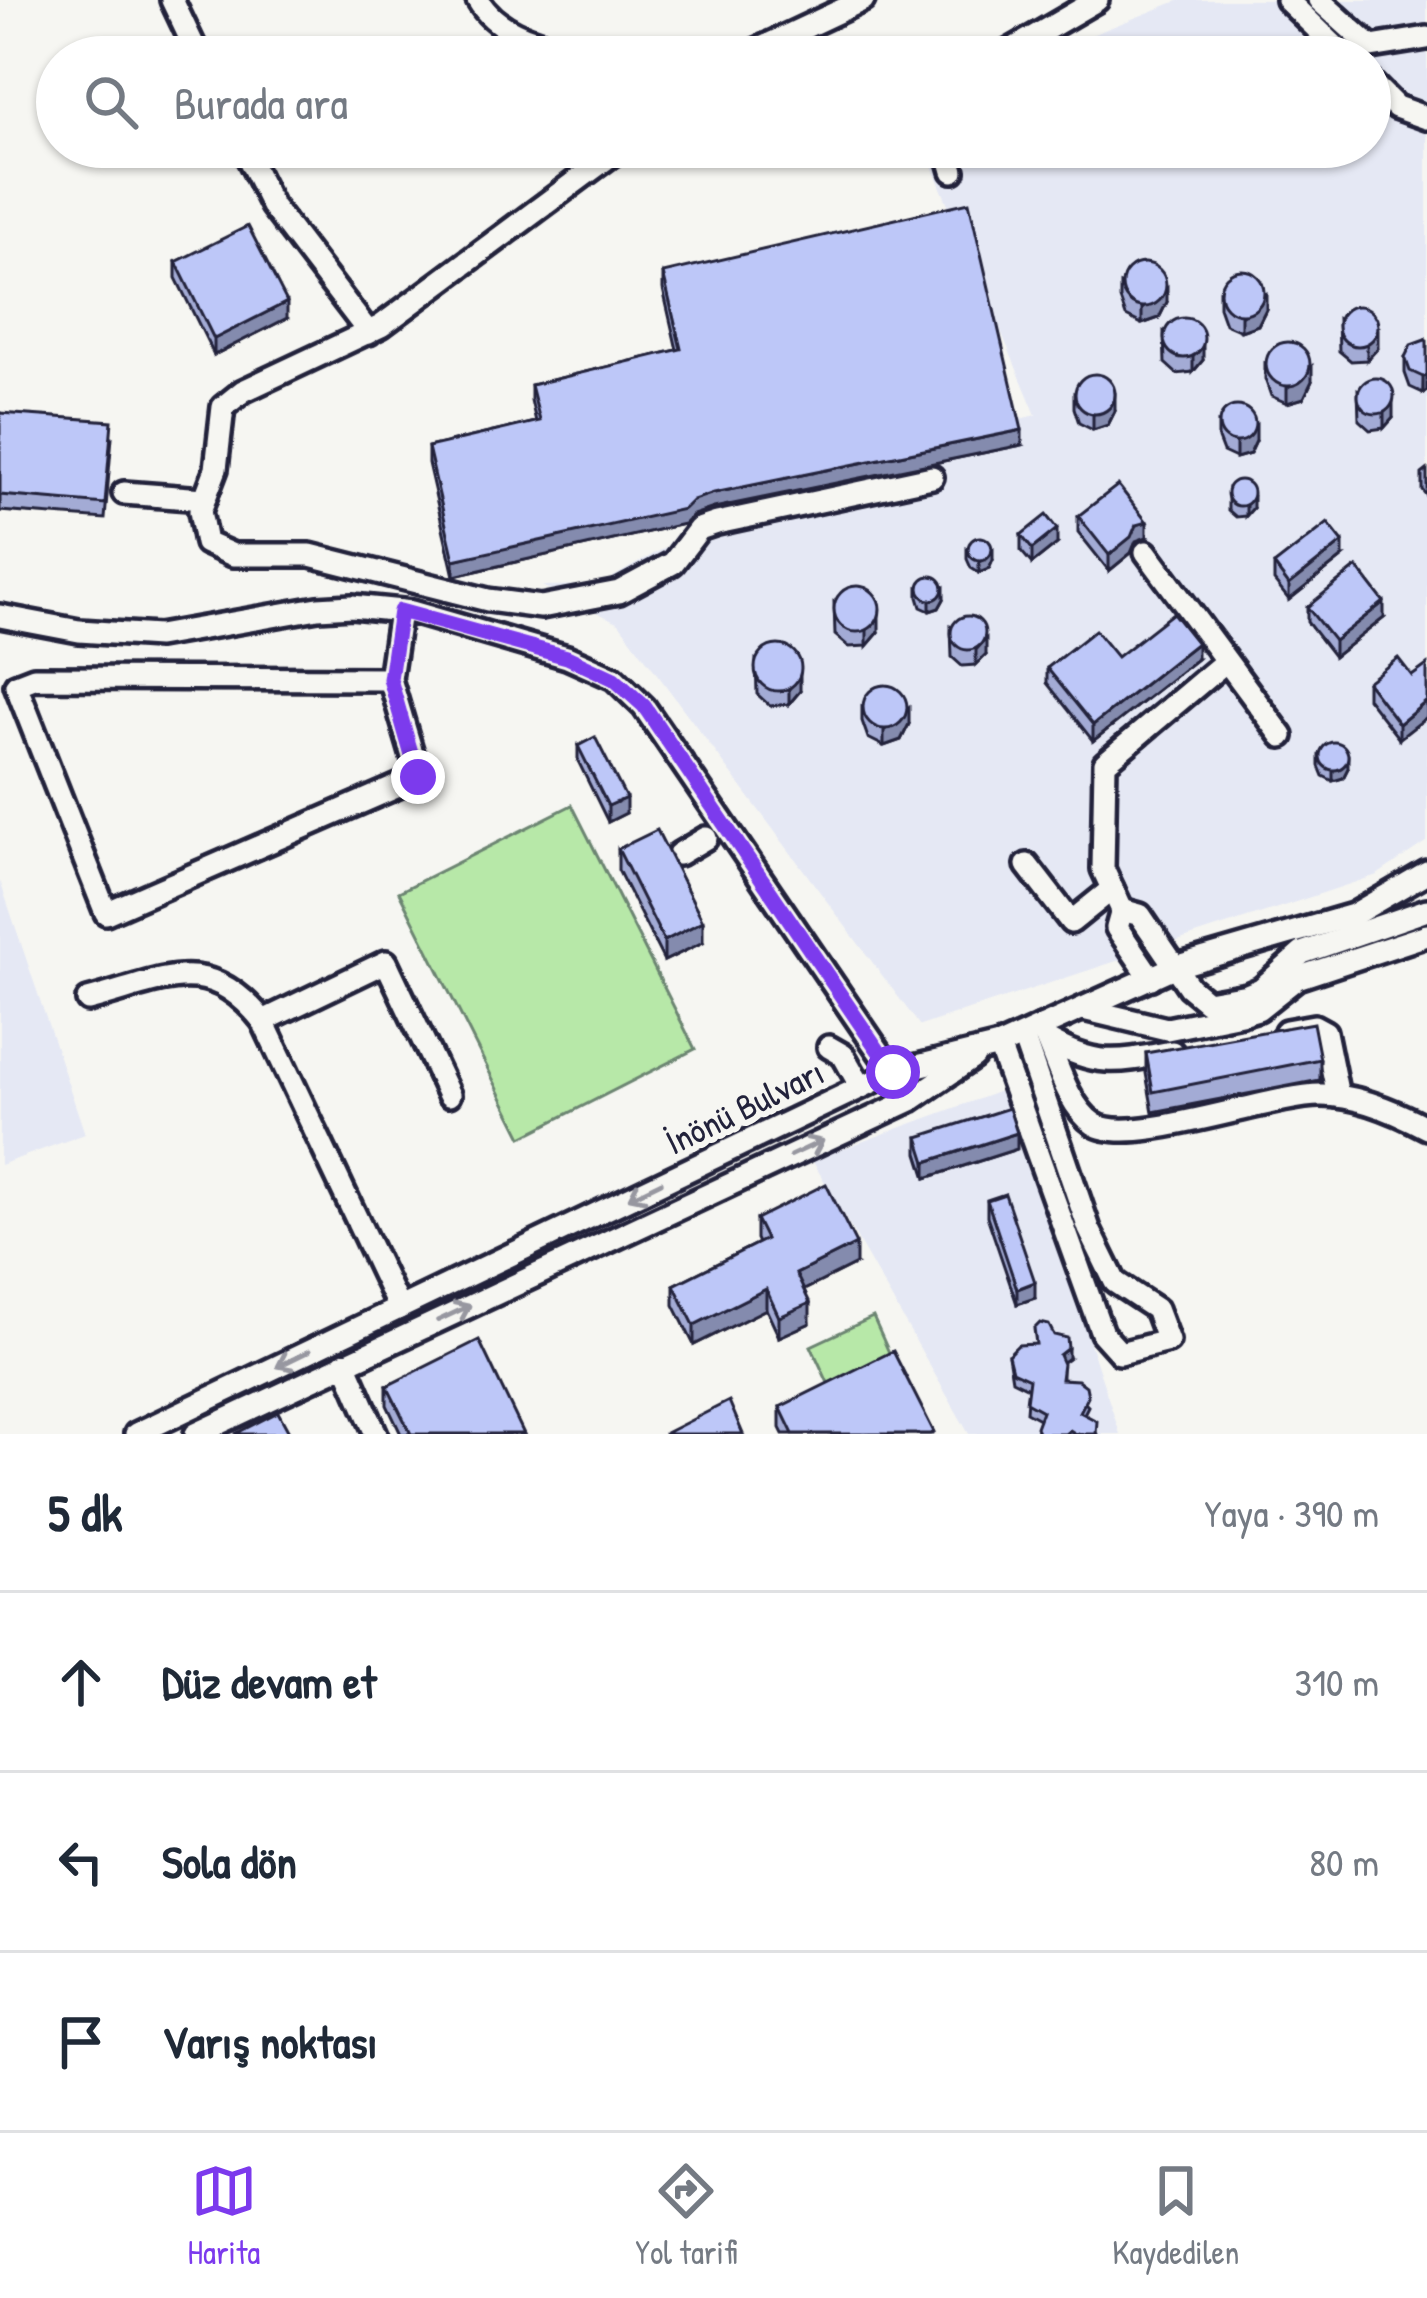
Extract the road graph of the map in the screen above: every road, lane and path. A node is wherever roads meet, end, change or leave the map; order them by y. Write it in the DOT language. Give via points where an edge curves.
graph roads {
  1 [pos="172,0"];
  2 [pos="478,0"];
  3 [pos="863,0"];
  4 [pos="1097,0"];
  5 [pos="1287,0"];
  6 [pos="1319,0"];
  7 [pos="189,36"];
  8 [pos="526,36"];
  9 [pos="787,36"];
  10 [pos="1035,36"];
  11 [pos="1324,36"];
  12 [pos="1359,36"];
  13 [pos="1427,38"];
  14 [pos="1391,44"];
  15 [pos="1391,101"];
  16 [pos="1427,118"];
  17 [pos="253,168"];
  18 [pos="593,168"];
  19 [pos="952,168"];
  20 [pos="953,171"];
  21 [pos="369,333"];
  22 [pos="932,476"];
  23 [pos="124,493"];
  24 [pos="203,499"];
  25 [pos="1146,552"];
  26 [pos="400,611"];
  27 [pos="0,616"];
  28 [pos="1225,662"];
  29 [pos="390,679"];
  30 [pos="1282,736"];
  31 [pos="706,838"];
  32 [pos="679,854"];
  33 [pos="1027,865"];
  34 [pos="1427,872"];
  35 [pos="1117,899"];
  36 [pos="1418,913"];
  37 [pos="1421,937"];
  38 [pos="1376,940"];
  39 [pos="1337,953"];
  40 [pos="1174,967"];
  41 [pos="1151,979"];
  42 [pos="88,1000"];
  43 [pos="1082,1009"];
  44 [pos="263,1021"];
  45 [pos="1037,1034"];
  46 [pos="1270,1034"];
  47 [pos="870,1038"];
  48 [pos="1203,1047"];
  49 [pos="992,1048"];
  50 [pos="893,1072"];
  51 [pos="861,1087"];
  52 [pos="448,1095"];
  53 [pos="1338,1096"];
  54 [pos="1427,1128"];
  55 [pos="399,1308"];
  56 [pos="345,1364"];
  57 [pos="136,1434"];
  58 [pos="196,1434"];
  59 [pos="376,1434"];
  1 -- 7 [label="street"];
  2 -- 8 [label="street" via="505,29"];
  3 -- 9 [label="street"];
  4 -- 10 [label="street"];
  5 -- 11 [label="street"];
  6 -- 12 [label="street"];
  13 -- 14 [label="street"];
  15 -- 16 [label="street"];
  17 -- 21 [label="street" via="272,206"];
  18 -- 21 [label="street"];
  19 -- 20 [label="street"];
  21 -- 24 [label="street" via="223,407 216,470"];
  22 -- 24 [label="street" via="699,529 673,563 620,592 541,607 310,556 217,550 201,529"];
  23 -- 24 [label="street"];
  25 -- 28 [label="street"];
  26 -- 27 [label="street" via="318,608 158,636"];
  26 -- 29 [label="street"];
  26 -- 47 [label="street" via="532,646 614,679 644,706"];
  28 -- 30 [label="street"];
  28 -- 35 [label="street" via="1105,764 1103,869"];
  29 -- 29 [label="street" via="418,777 106,913 16,685 34,678"];
  31 -- 32 [label="street"];
  33 -- 35 [label="street" via="1071,922"];
  34 -- 40 [label="street" via="1353,915"];
  35 -- 40 [label="street" via="1140,915"];
  35 -- 41 [label="street" via="1118,928"];
  36 -- 37 [label="street"];
  36 -- 38 [label="street"];
  37 -- 38 [label="street"];
  38 -- 39 [label="street"];
  39 -- 40 [label="street" via="1302,953 1261,989 1208,1002"];
  39 -- 43 [label="street" via="1258,1009 1167,1029"];
  40 -- 41 [label="street"];
  41 -- 43 [label="street"];
  42 -- 44 [label="street" via="210,977"];
  43 -- 45 [label="street"];
  44 -- 52 [label="street" via="386,962"];
  44 -- 55 [label="street"];
  45 -- 48 [label="street" via="1087,1060 1113,1063"];
  45 -- 49 [label="street"];
  45 -- 49 [label="street" via="1098,1246 1115,1282 1156,1309 1168,1340 1120,1352 1102,1333"];
  45 -- 53 [label="street" via="1080,1109 1103,1128 1136,1130"];
  46 -- 53 [label="street" via="1323,1028"];
  47 -- 50 [label="street"];
  47 -- 51 [label="street" via="836,1051"];
  49 -- 50 [label="street, İnönü Bulvarı"];
  56 -- 49 [label="street, İnönü Bulvarı, one-way" via="911,1100"];
  50 -- 51 [label="street, İnönü Bulvarı"];
  51 -- 55 [label="street, İnönü Bulvarı, one-way"];
  53 -- 54 [label="street"];
  55 -- 57 [label="street, İnönü Bulvarı, one-way"];
  56 -- 58 [label="street, İnönü Bulvarı"];
  56 -- 59 [label="street"];
}
